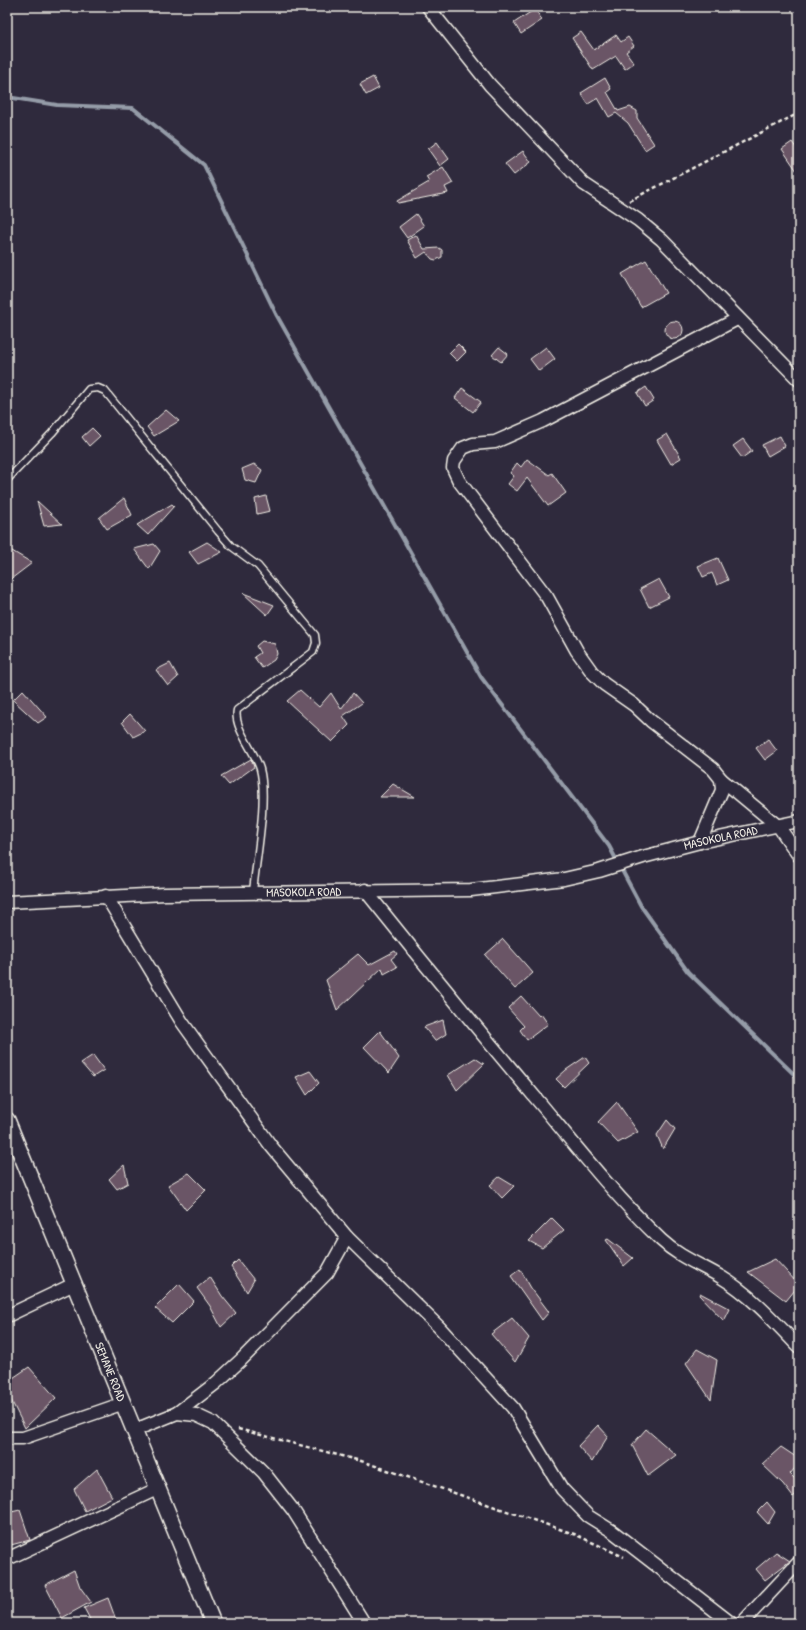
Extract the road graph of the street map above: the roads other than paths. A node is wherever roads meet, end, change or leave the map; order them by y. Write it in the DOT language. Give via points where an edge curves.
graph roads {
  1 [pos="428,7"];
  2 [pos="737,319"];
  3 [pos="799,380"];
  4 [pos="7,480"];
  5 [pos="721,779"];
  6 [pos="799,821"];
  7 [pos="779,827"];
  8 [pos="700,842"];
  9 [pos="799,856"];
  10 [pos="365,890"];
  11 [pos="253,892"];
  12 [pos="106,896"];
  13 [pos="7,902"];
  14 [pos="7,1120"];
  15 [pos="347,1237"];
  16 [pos="74,1284"];
  17 [pos="7,1316"];
  18 [pos="799,1347"];
  19 [pos="124,1403"];
  20 [pos="177,1413"];
  21 [pos="135,1430"];
  22 [pos="7,1438"];
  23 [pos="159,1488"];
  24 [pos="7,1559"];
  25 [pos="799,1562"];
  26 [pos="213,1623"];
  27 [pos="364,1623"];
  28 [pos="731,1623"];
  29 [pos="742,1623"];
  1 -- 2 [label="street" via="495,90 584,184 638,220 662,240"];
  2 -- 3 [label="street"];
  2 -- 5 [label="street" via="543,421 495,442 473,444 463,448 454,461 453,468 459,481 547,597 577,651 592,672 713,769"];
  4 -- 11 [label="lane" via="89,389 98,388 105,391 218,531 231,546 258,566 315,635 313,652 238,710 238,722 260,769 263,789"];
  5 -- 7 [label="street"];
  5 -- 8 [label="street" via="722,790"];
  6 -- 7 [label="street, MASOKOLA ROAD"];
  7 -- 8 [label="street, MASOKOLA ROAD"];
  7 -- 9 [label="street"];
  8 -- 10 [label="street, MASOKOLA ROAD" via="564,879 471,890"];
  10 -- 11 [label="street, MASOKOLA ROAD"];
  10 -- 18 [label="street" via="458,1007 604,1180 640,1218 663,1241 691,1261 722,1277 751,1299"];
  11 -- 12 [label="street, MASOKOLA ROAD"];
  12 -- 13 [label="street, MASOKOLA ROAD"];
  12 -- 15 [label="street" via="182,1022 271,1146"];
  14 -- 16 [label="street, SEMANE ROAD"];
  15 -- 20 [label="street" via="327,1273 240,1360"];
  15 -- 28 [label="street" via="439,1327 512,1408 562,1489 588,1516 612,1531"];
  16 -- 17 [label="street"];
  16 -- 19 [label="street, SEMANE ROAD"];
  19 -- 21 [label="street, SEMANE ROAD"];
  19 -- 22 [label="street" via="23,1438"];
  20 -- 21 [label="street"];
  20 -- 27 [label="street" via="196,1415 213,1423 264,1473 293,1510"];
  21 -- 23 [label="street, SEMANE ROAD"];
  23 -- 24 [label="street"];
  23 -- 26 [label="street, SEMANE ROAD"];
  25 -- 29 [label="street"];
}
